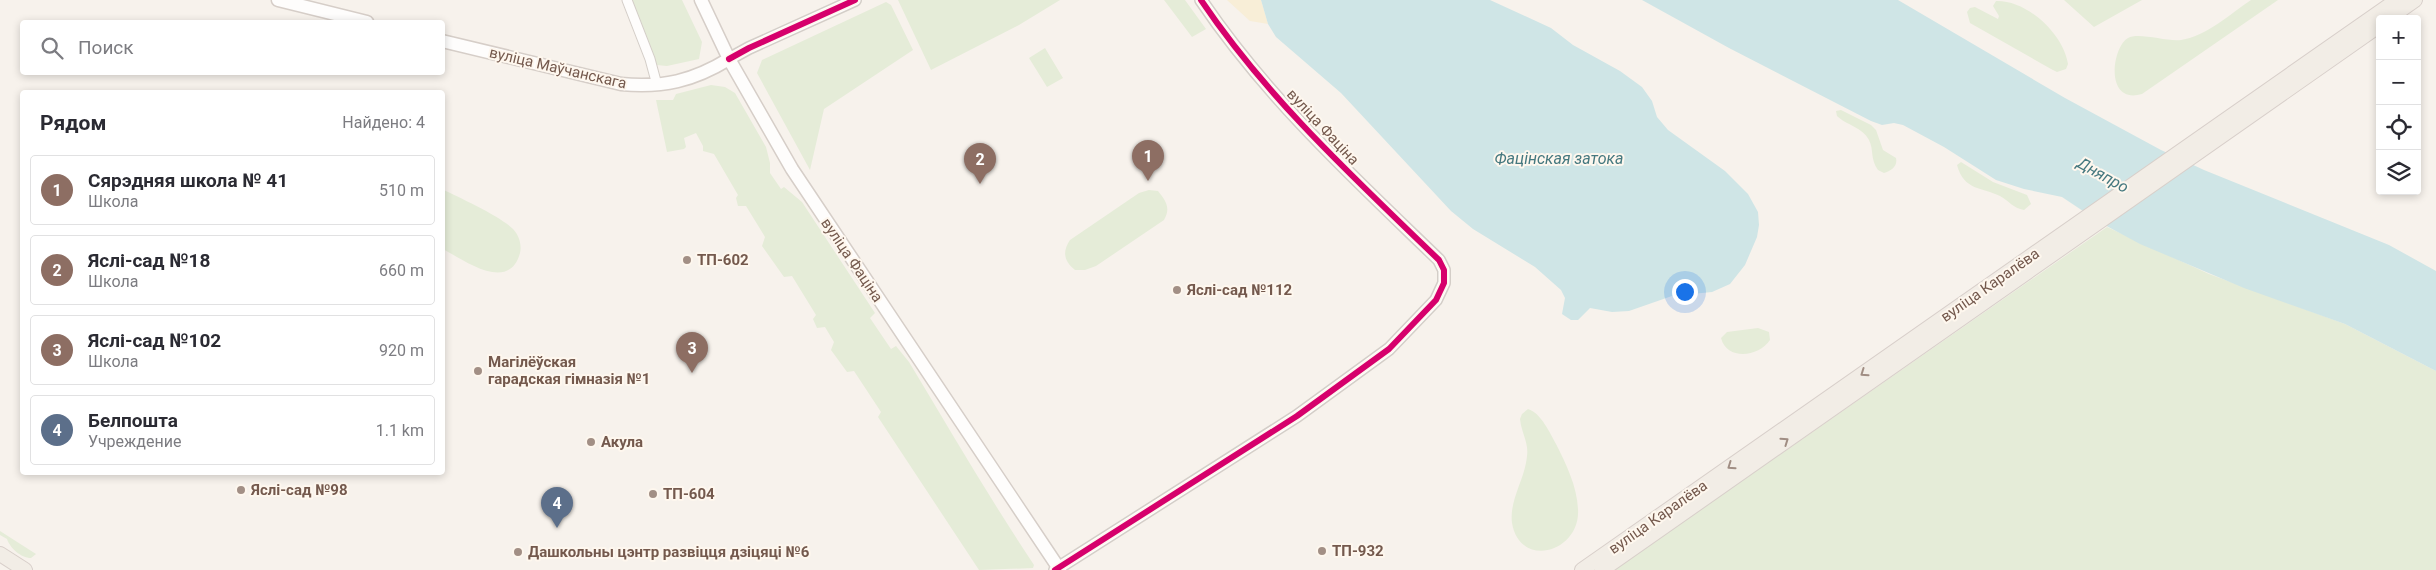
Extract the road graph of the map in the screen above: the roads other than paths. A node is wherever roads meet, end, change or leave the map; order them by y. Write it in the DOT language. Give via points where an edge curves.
graph roads {
  1 [pos="278,0"];
  2 [pos="627,0"];
  3 [pos="701,0"];
  4 [pos="855,0"];
  5 [pos="1201,0"];
  6 [pos="2398,0"];
  7 [pos="2415,0"];
  8 [pos="2394,15"];
  9 [pos="359,20"];
  10 [pos="2376,27"];
  11 [pos="445,42"];
  12 [pos="2339,47"];
  13 [pos="729,59"];
  14 [pos="656,85"];
  15 [pos="1993,289"];
  16 [pos="0,554"];
  17 [pos="1058,569"];
  18 [pos="25,570"];
  19 [pos="1582,570"];
  20 [pos="1602,570"];
  1 -- 9 [label="main road"];
  2 -- 14 [label="street" via="650,59"];
  3 -- 13 [label="main road, вуліца Фаціна"];
  4 -- 13 [label="street"];
  5 -- 17 [label="street, вуліца Фаціна" via="1243,58 1332,157 1439,260 1444,270 1444,283 1436,300 1389,349 1297,416"];
  6 -- 12 [label="main road, вуліца Каралёва"];
  7 -- 8 [label="main road"];
  10 -- 12 [label="main road, вуліца Каралёва"];
  11 -- 14 [label="main road, вуліца Маўчанскага" via="621,84"];
  12 -- 15 [label="main road, вуліца Каралёва"];
  13 -- 14 [label="main road, вуліца Маўчанскага" via="704,74"];
  13 -- 17 [label="main road, вуліца Фаціна" via="792,169"];
  15 -- 19 [label="main road, вуліца Каралёва, one-way"];
  20 -- 15 [label="main road, вуліца Каралёва, one-way"];
  16 -- 18 [label="main road"];
}
